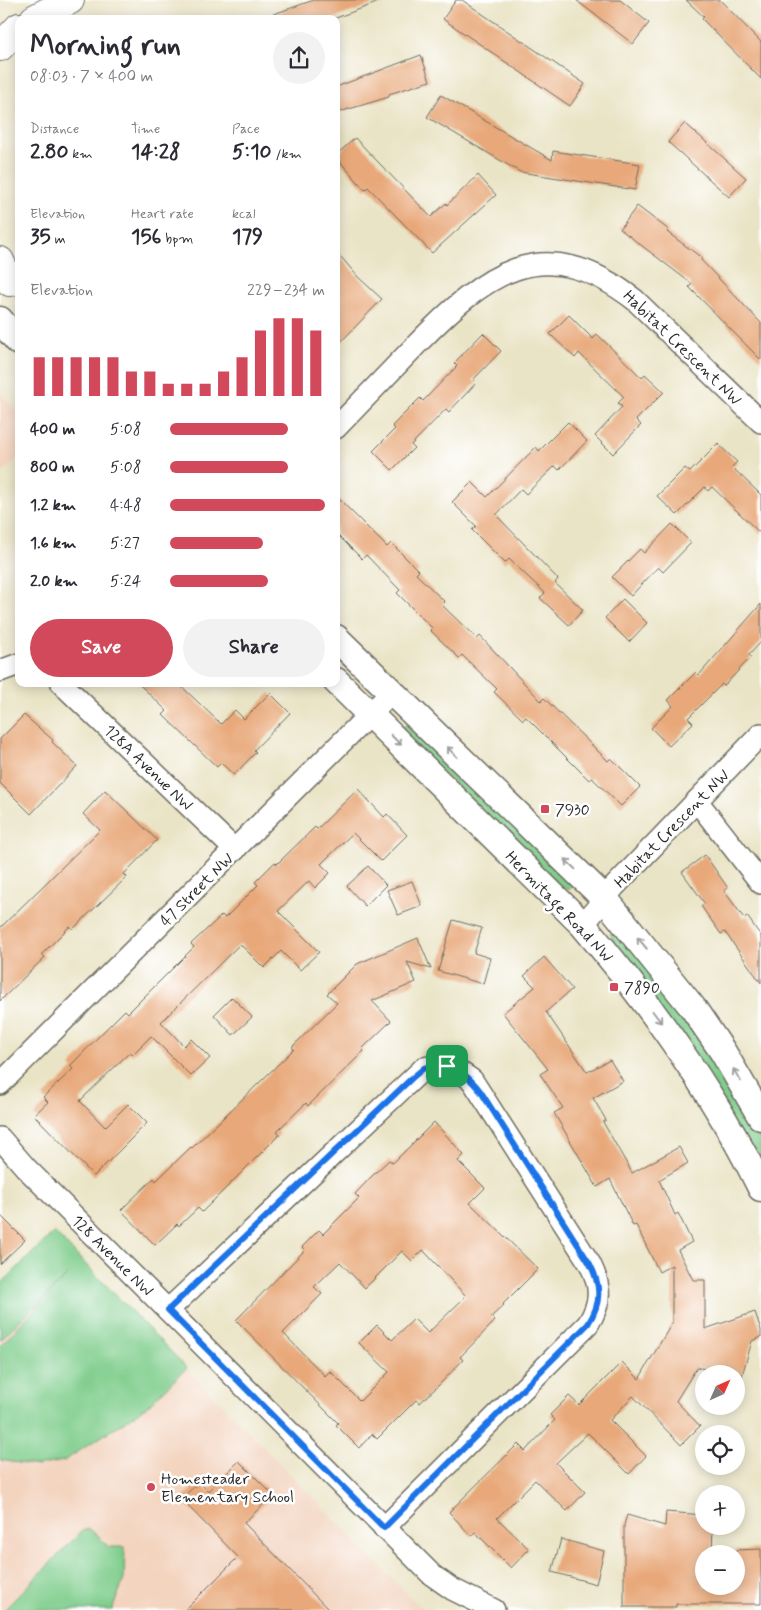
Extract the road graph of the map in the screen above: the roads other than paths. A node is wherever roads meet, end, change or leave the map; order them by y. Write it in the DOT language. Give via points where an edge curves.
graph roads {
  1 [pos="70,0"];
  2 [pos="42,15"];
  3 [pos="15,29"];
  4 [pos="15,31"];
  5 [pos="0,36"];
  6 [pos="0,47"];
  7 [pos="0,320"];
  8 [pos="15,337"];
  9 [pos="761,422"];
  10 [pos="340,424"];
  11 [pos="340,642"];
  12 [pos="15,665"];
  13 [pos="0,671"];
  14 [pos="340,684"];
  15 [pos="65,687"];
  16 [pos="391,693"];
  17 [pos="370,714"];
  18 [pos="761,734"];
  19 [pos="697,801"];
  20 [pos="235,850"];
  21 [pos="761,883"];
  22 [pos="605,899"];
  23 [pos="582,925"];
  24 [pos="0,1084"];
  25 [pos="761,1118"];
  26 [pos="0,1138"];
  27 [pos="761,1188"];
  28 [pos="168,1310"];
  29 [pos="384,1528"];
  30 [pos="494,1610"];
  1 -- 2 [label="main road"];
  3 -- 5 [label="main road"];
  4 -- 6 [label="main road"];
  7 -- 8 [label="street"];
  9 -- 10 [label="street, Habitat Crescent NW" via="628,294 594,274 553,264 529,266 501,274 473,291 451,309"];
  11 -- 16 [label="street, Hermitage Road NW"];
  12 -- 13 [label="street"];
  14 -- 17 [label="street, Hermitage Road NW"];
  15 -- 20 [label="street, 128A Avenue NW"];
  16 -- 17 [label="street, 47 Street NW"];
  22 -- 16 [label="street, Hermitage Road NW, one-way"];
  17 -- 20 [label="street, 47 Street NW"];
  17 -- 23 [label="street, Hermitage Road NW, one-way"];
  18 -- 19 [label="street, Habitat Crescent NW"];
  19 -- 21 [label="street"];
  19 -- 22 [label="street, Habitat Crescent NW"];
  20 -- 24 [label="street, 47 Street NW"];
  22 -- 23 [label="street, Habitat Crescent NW"];
  25 -- 22 [label="street, Hermitage Road NW, one-way" via="693,1008"];
  23 -- 27 [label="street, Hermitage Road NW, one-way" via="674,1040 723,1118"];
  26 -- 28 [label="street, 128 Avenue NW"];
  28 -- 29 [label="street, 128 Avenue NW"];
  28 -- 29 [label="street" via="424,1068 447,1066 472,1080 590,1264 600,1296 588,1324"];
  29 -- 30 [label="street, 128 Avenue NW" via="432,1575"];
}
